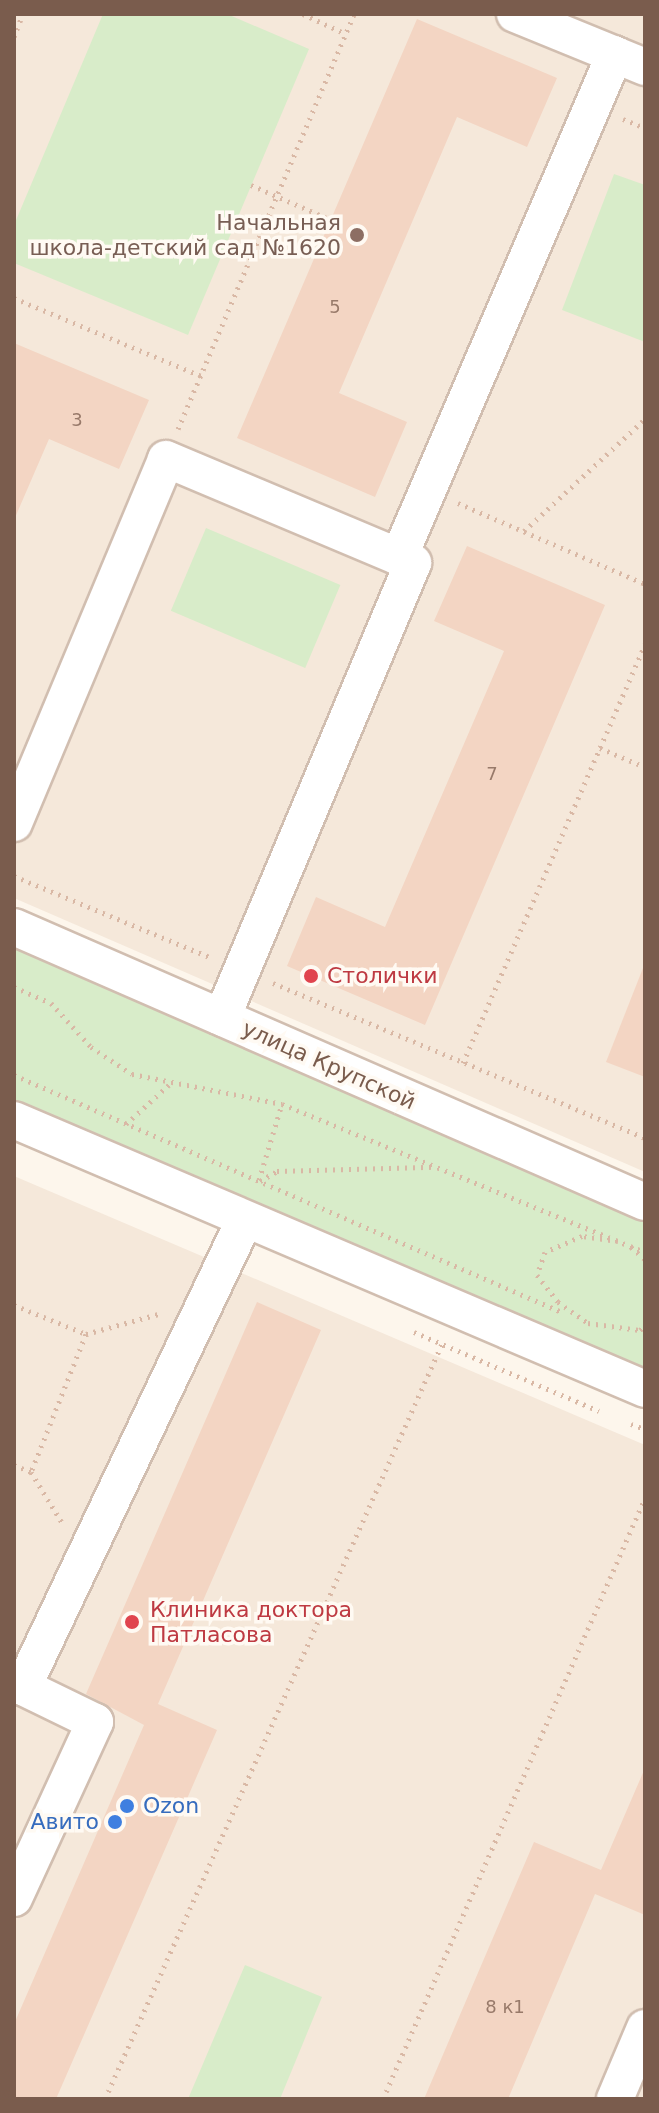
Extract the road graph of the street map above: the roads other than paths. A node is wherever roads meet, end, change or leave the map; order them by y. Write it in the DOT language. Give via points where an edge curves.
graph roads {
  1 [pos="515,14"];
  2 [pos="630,61"];
  3 [pos="399,557"];
  4 [pos="14,823"];
  5 [pos="14,927"];
  6 [pos="222,1018"];
  7 [pos="14,1120"];
  8 [pos="645,1202"];
  9 [pos="245,1219"];
  10 [pos="645,1389"];
  11 [pos="14,1898"];
  12 [pos="645,2028"];
  13 [pos="615,2099"];
  1 -- 2 [label="street"];
  2 -- 3 [label="street"];
  3 -- 4 [label="street" via="166,459"];
  3 -- 6 [label="street" via="413,563"];
  5 -- 6 [label="street, улица Крупской"];
  6 -- 8 [label="street, улица Крупской"];
  7 -- 9 [label="street"];
  9 -- 10 [label="street"];
  9 -- 11 [label="street" via="23,1687 95,1722"];
  12 -- 13 [label="street"];
}
